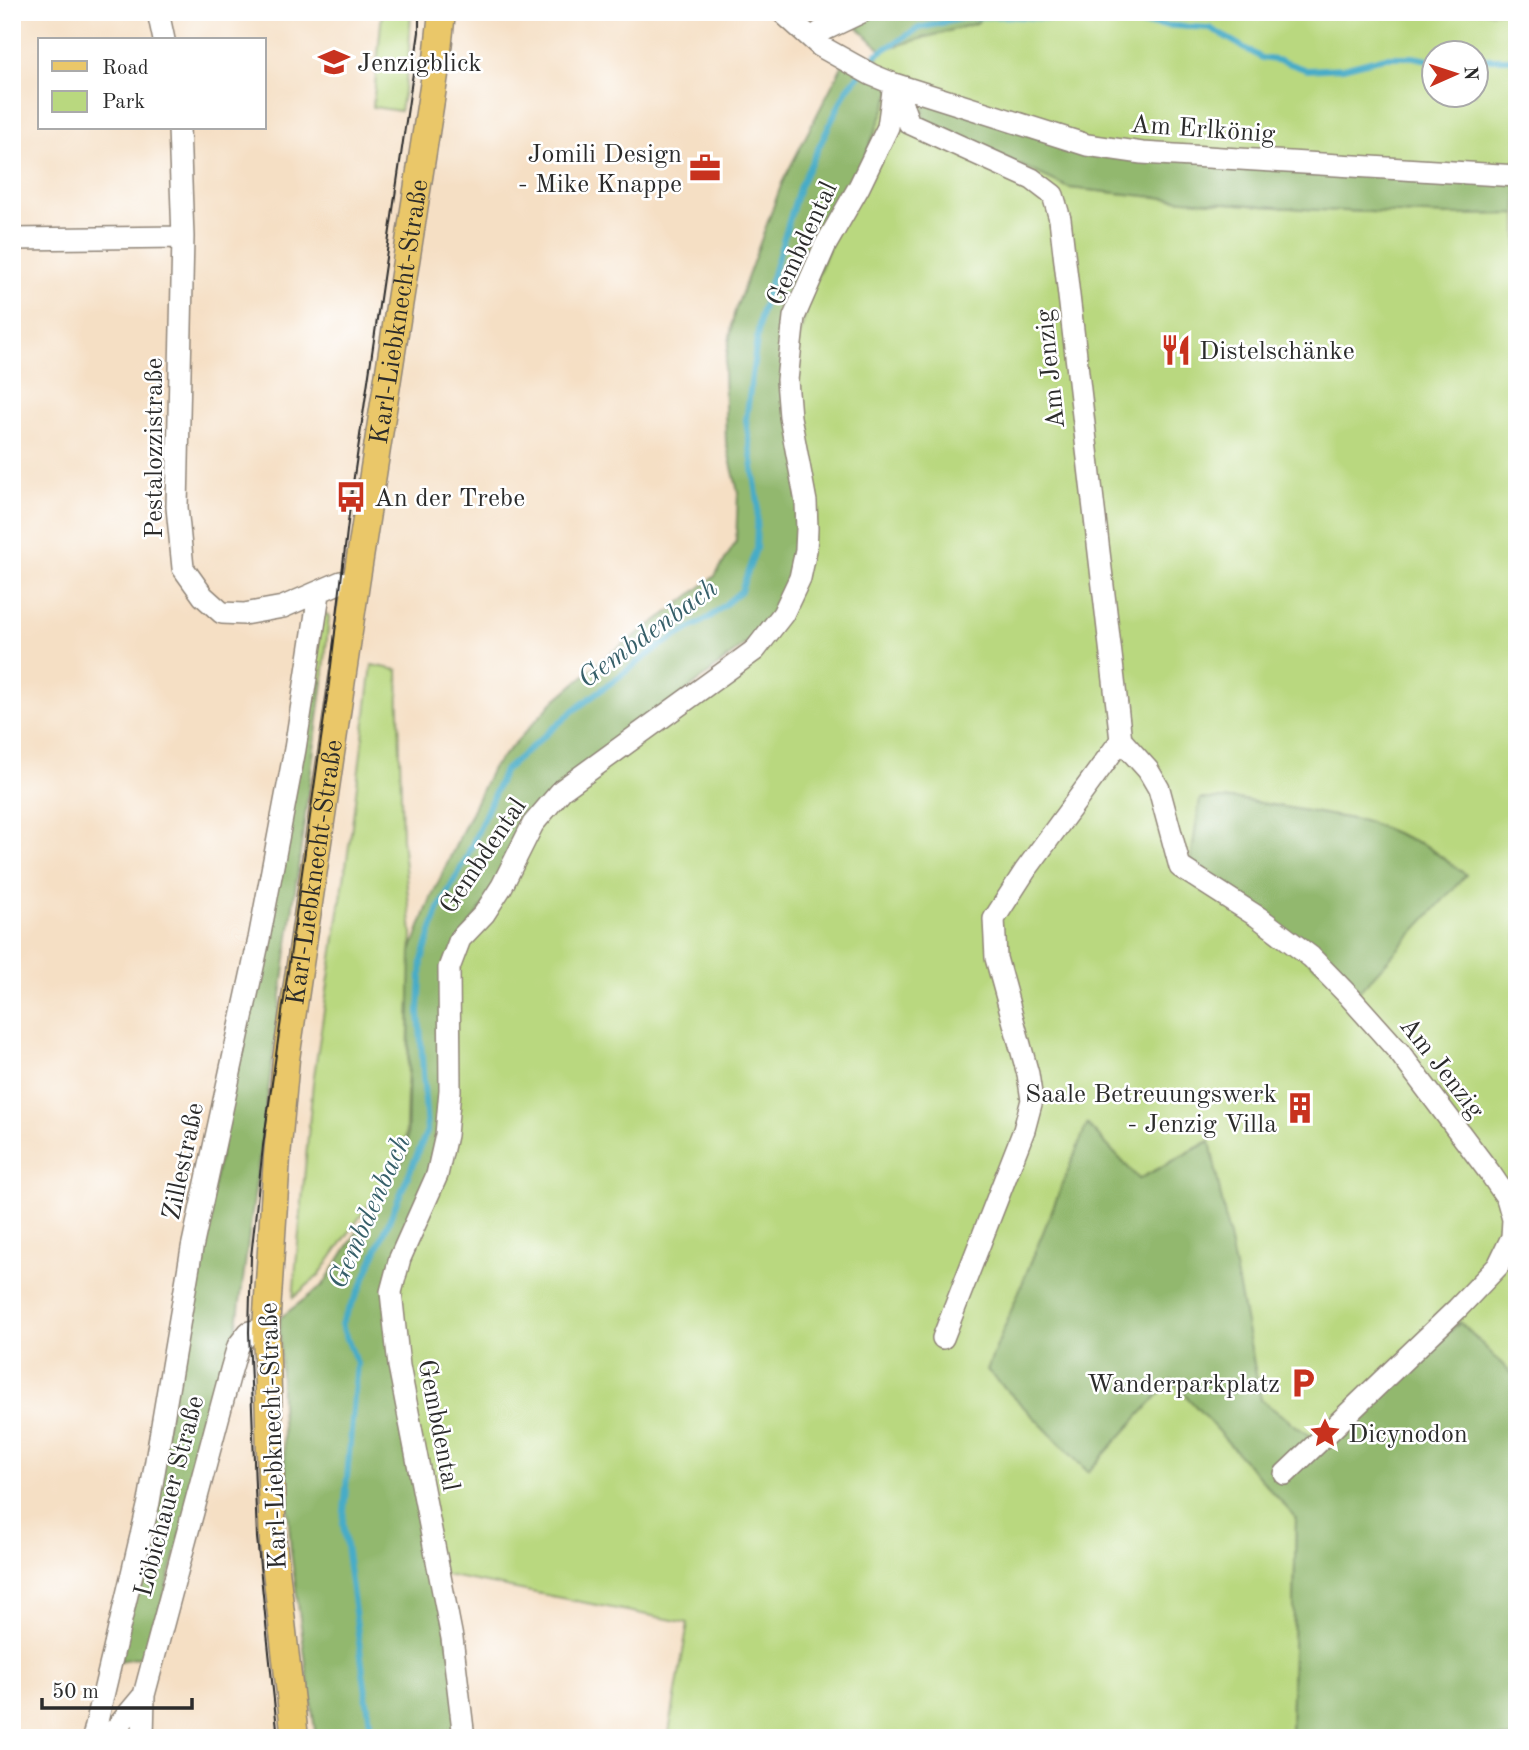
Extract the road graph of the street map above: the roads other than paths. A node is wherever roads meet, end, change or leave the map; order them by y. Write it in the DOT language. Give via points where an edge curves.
graph roads {
  1 [pos="158,12"];
  2 [pos="442,12"];
  3 [pos="782,12"];
  4 [pos="862,12"];
  5 [pos="819,30"];
  6 [pos="164,38"];
  7 [pos="894,84"];
  8 [pos="178,130"];
  9 [pos="1517,177"];
  10 [pos="183,237"];
  11 [pos="12,239"];
  12 [pos="356,584"];
  13 [pos="319,594"];
  14 [pos="1121,740"];
  15 [pos="266,1329"];
  16 [pos="943,1338"];
  17 [pos="1285,1474"];
  18 [pos="144,1695"];
  19 [pos="93,1738"];
  20 [pos="108,1738"];
  21 [pos="143,1738"];
  22 [pos="295,1738"];
  23 [pos="464,1738"];
  1 -- 6 [label="street"];
  2 -- 12 [label="main road, Karl-Liebknecht-Straße"];
  3 -- 5 [label="street"];
  4 -- 5 [label="street"];
  5 -- 7 [label="street, Am Erlkönig" via="845,60"];
  7 -- 9 [label="street, Am Erlkönig" via="1087,145 1142,153"];
  7 -- 14 [label="street, Am Jenzig" via="909,122 1032,179 1053,195 1060,219"];
  7 -- 23 [label="street, Gembdental" via="888,127 825,246 794,317 790,416 807,529 800,578 783,614 755,650 562,790 533,824 502,886 460,939 449,968 446,1135 437,1175 400,1258 391,1292 399,1366 452,1638"];
  8 -- 10 [label="street, Pestalozzistraße"];
  10 -- 11 [label="street"];
  10 -- 13 [label="street, Pestalozzistraße" via="177,508 183,568 222,613 283,607"];
  12 -- 13 [label="street, Pestalozzistraße" via="341,582"];
  12 -- 15 [label="main road, Karl-Liebknecht-Straße" via="286,1059"];
  13 -- 19 [label="street, Zillestraße" via="295,749 192,1248 149,1502"];
  14 -- 16 [label="street" via="994,919 996,958 1032,1100"];
  14 -- 17 [label="street, Am Jenzig" via="1159,789 1180,867 1311,957 1349,996 1399,1052 1490,1173 1507,1198 1513,1219 1512,1237 1498,1266"];
  15 -- 18 [label="street, Löbichauer Straße" via="249,1332 234,1358"];
  15 -- 22 [label="main road, Karl-Liebknecht-Straße" via="273,1543"];
  18 -- 20 [label="street, Löbichauer Straße"];
  18 -- 21 [label="street, Löbichauer Straße"];
}
